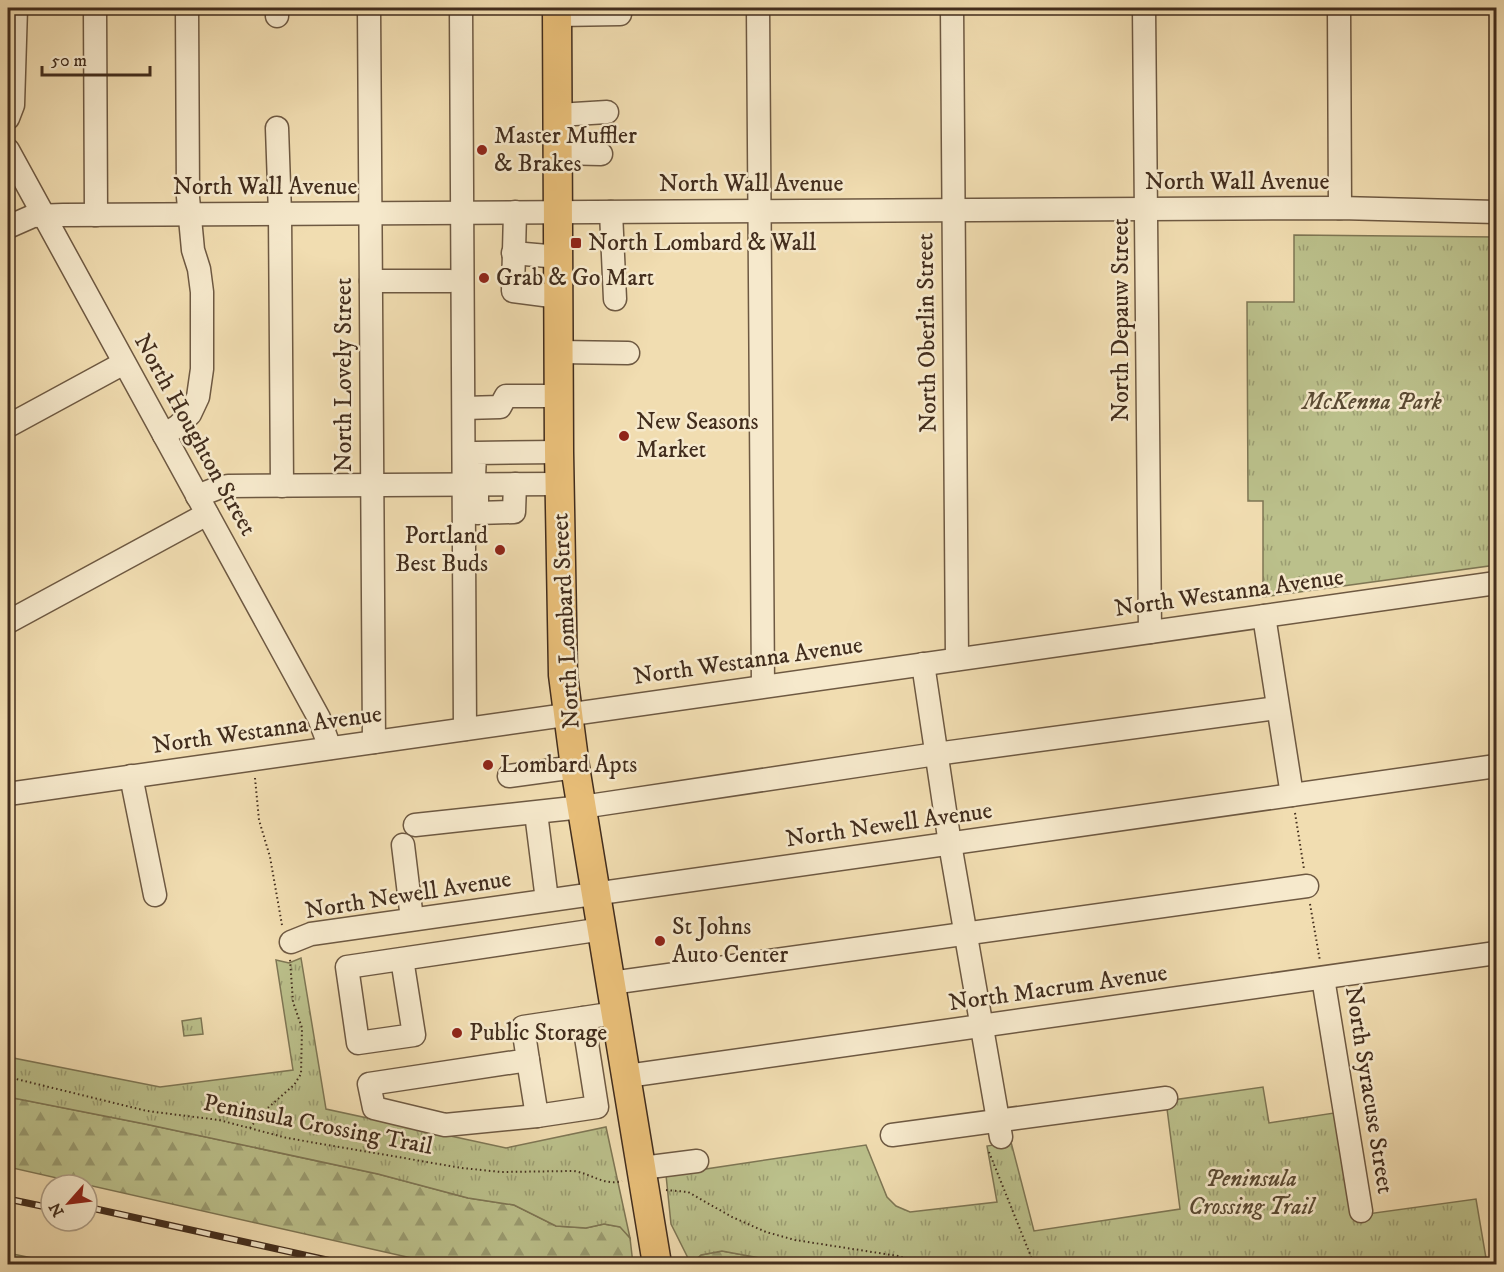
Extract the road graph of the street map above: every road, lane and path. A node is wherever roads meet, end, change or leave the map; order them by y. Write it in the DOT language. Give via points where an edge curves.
graph roads {
  1 [pos="16,8"];
  2 [pos="95,8"];
  3 [pos="187,8"];
  4 [pos="369,8"];
  5 [pos="461,8"];
  6 [pos="758,8"];
  7 [pos="952,8"];
  8 [pos="1144,8"];
  9 [pos="1339,8"];
  10 [pos="558,11"];
  11 [pos="620,14"];
  12 [pos="607,112"];
  13 [pos="558,115"];
  14 [pos="8,118"];
  15 [pos="276,128"];
  16 [pos="8,150"];
  17 [pos="558,153"];
  18 [pos="601,154"];
  19 [pos="1340,208"];
  20 [pos="1147,209"];
  21 [pos="953,210"];
  22 [pos="759,211"];
  23 [pos="611,212"];
  24 [pos="1497,212"];
  25 [pos="462,213"];
  26 [pos="515,213"];
  27 [pos="559,213"];
  28 [pos="189,214"];
  29 [pos="280,214"];
  30 [pos="370,214"];
  31 [pos="96,215"];
  32 [pos="44,216"];
  33 [pos="8,227"];
  34 [pos="513,253"];
  35 [pos="559,257"];
  36 [pos="450,280"];
  37 [pos="370,281"];
  38 [pos="559,297"];
  39 [pos="615,299"];
  40 [pos="559,352"];
  41 [pos="628,352"];
  42 [pos="124,363"];
  43 [pos="559,396"];
  44 [pos="464,408"];
  45 [pos="8,426"];
  46 [pos="164,435"];
  47 [pos="559,452"];
  48 [pos="472,484"];
  49 [pos="560,484"];
  50 [pos="372,485"];
  51 [pos="282,486"];
  52 [pos="202,505"];
  53 [pos="1497,583"];
  54 [pos="1264,616"];
  55 [pos="8,622"];
  56 [pos="1150,632"];
  57 [pos="957,659"];
  58 [pos="922,664"];
  59 [pos="763,686"];
  60 [pos="1277,708"];
  61 [pos="567,715"];
  62 [pos="465,729"];
  63 [pos="374,742"];
  64 [pos="330,748"];
  65 [pos="936,754"];
  66 [pos="252,759"];
  67 [pos="1497,766"];
  68 [pos="575,767"];
  69 [pos="131,776"];
  70 [pos="509,776"];
  71 [pos="8,794"];
  72 [pos="1292,795"];
  73 [pos="582,807"];
  74 [pos="537,821"];
  75 [pos="415,825"];
  76 [pos="950,844"];
  77 [pos="403,845"];
  78 [pos="1307,886"];
  79 [pos="597,893"];
  80 [pos="155,895"];
  81 [pos="547,900"];
  82 [pos="412,920"];
  83 [pos="603,929"];
  84 [pos="966,934"];
  85 [pos="291,942"];
  86 [pos="1497,953"];
  87 [pos="402,959"];
  88 [pos="1323,978"];
  89 [pos="611,983"];
  90 [pos="616,1013"];
  91 [pos="583,1018"];
  92 [pos="981,1026"];
  93 [pos="528,1060"];
  94 [pos="627,1076"];
  95 [pos="8,1077"];
  96 [pos="1166,1098"];
  97 [pos="537,1116"];
  98 [pos="249,1128"];
  99 [pos="999,1129"];
  100 [pos="892,1135"];
  101 [pos="698,1161"];
  102 [pos="633,1175"];
  103 [pos="663,1190"];
  104 [pos="1361,1211"];
  105 [pos="657,1264"];
  106 [pos="928,1264"];
  107 [pos="1034,1264"];
  1 -- 14 [label="street" via="13,105"];
  2 -- 31 [label="street"];
  3 -- 28 [label="street"];
  4 -- 30 [label="street, North Lovely Street"];
  5 -- 25 [label="street"];
  6 -- 22 [label="street"];
  7 -- 21 [label="street, North Oberlin Street"];
  8 -- 20 [label="street, North Depauw Street"];
  9 -- 19 [label="street"];
  10 -- 11 [label="street"];
  10 -- 13 [label="main road, North Lombard Street"];
  12 -- 13 [label="street"];
  13 -- 17 [label="main road, North Lombard Street"];
  15 -- 29 [label="street"];
  16 -- 32 [label="street, North Houghton Street"];
  17 -- 18 [label="street"];
  17 -- 27 [label="main road, North Lombard Street"];
  19 -- 20 [label="street, North Wall Avenue"];
  19 -- 24 [label="street, North Wall Avenue"];
  20 -- 21 [label="street, North Wall Avenue"];
  20 -- 56 [label="street, North Depauw Street"];
  21 -- 22 [label="street, North Wall Avenue"];
  21 -- 57 [label="street, North Oberlin Street"];
  22 -- 23 [label="street, North Wall Avenue"];
  22 -- 59 [label="street"];
  23 -- 27 [label="street, North Wall Avenue"];
  23 -- 39 [label="street"];
  25 -- 26 [label="street, North Wall Avenue"];
  25 -- 30 [label="street, North Wall Avenue"];
  25 -- 44 [label="street"];
  26 -- 27 [label="street, North Wall Avenue"];
  26 -- 34 [label="street"];
  27 -- 35 [label="main road, North Lombard Street"];
  28 -- 29 [label="street, North Wall Avenue"];
  28 -- 31 [label="street, North Wall Avenue"];
  28 -- 46 [label="street" via="202,292 201,378 190,414"];
  29 -- 30 [label="street, North Wall Avenue"];
  29 -- 51 [label="street"];
  30 -- 37 [label="street, North Lovely Street"];
  31 -- 32 [label="street, North Wall Avenue"];
  32 -- 33 [label="street, North Wall Avenue" via="25,218"];
  32 -- 42 [label="street, North Houghton Street"];
  34 -- 35 [label="street"];
  34 -- 38 [label="street" via="513,291"];
  35 -- 38 [label="main road, North Lombard Street"];
  36 -- 37 [label="street"];
  37 -- 50 [label="street, North Lovely Street"];
  38 -- 40 [label="main road, North Lombard Street"];
  40 -- 41 [label="street"];
  40 -- 43 [label="main road, North Lombard Street"];
  42 -- 45 [label="street"];
  42 -- 46 [label="street, North Houghton Street"];
  43 -- 44 [label="street" via="506,396 500,407"];
  43 -- 47 [label="main road, North Lombard Street"];
  44 -- 48 [label="street"];
  46 -- 52 [label="street, North Houghton Street"];
  47 -- 48 [label="street" via="475,453"];
  47 -- 49 [label="main road, North Lombard Street"];
  48 -- 49 [label="street"];
  48 -- 50 [label="street"];
  48 -- 62 [label="street"];
  49 -- 61 [label="main road, North Lombard Street"];
  50 -- 51 [label="street"];
  50 -- 63 [label="street, North Lovely Street"];
  51 -- 52 [label="street" via="218,488"];
  52 -- 55 [label="street"];
  52 -- 64 [label="street, North Houghton Street" via="319,718"];
  53 -- 54 [label="street, North Westanna Avenue"];
  54 -- 56 [label="street, North Westanna Avenue"];
  54 -- 60 [label="street"];
  56 -- 57 [label="street, North Westanna Avenue"];
  57 -- 58 [label="street, North Westanna Avenue"];
  58 -- 59 [label="street, North Westanna Avenue"];
  58 -- 65 [label="street"];
  59 -- 61 [label="street, North Westanna Avenue"];
  60 -- 65 [label="street"];
  60 -- 72 [label="street"];
  61 -- 62 [label="street, North Westanna Avenue"];
  61 -- 68 [label="main road, North Lombard Street"];
  62 -- 63 [label="street, North Westanna Avenue"];
  63 -- 64 [label="street, North Westanna Avenue"];
  64 -- 66 [label="street, North Westanna Avenue"];
  65 -- 73 [label="street"];
  65 -- 76 [label="street"];
  66 -- 69 [label="street, North Westanna Avenue"];
  66 -- 85 [label="path" via="259,820 282,925"];
  67 -- 72 [label="street, North Newell Avenue"];
  68 -- 70 [label="street"];
  68 -- 73 [label="main road, North Lombard Street"];
  69 -- 71 [label="street, North Westanna Avenue"];
  69 -- 80 [label="street"];
  72 -- 76 [label="street, North Newell Avenue"];
  73 -- 75 [label="street"];
  73 -- 79 [label="main road, North Lombard Street"];
  74 -- 81 [label="street"];
  76 -- 79 [label="street, North Newell Avenue"];
  76 -- 84 [label="street"];
  77 -- 82 [label="street"];
  78 -- 84 [label="street"];
  79 -- 81 [label="street, North Newell Avenue"];
  79 -- 83 [label="main road, North Lombard Street"];
  81 -- 82 [label="street, North Newell Avenue"];
  82 -- 85 [label="street, North Newell Avenue" via="311,934"];
  83 -- 87 [label="street"];
  83 -- 89 [label="main road, North Lombard Street"];
  84 -- 89 [label="street"];
  84 -- 92 [label="street"];
  85 -- 98 [label="path" via="290,978 294,1009 302,1028 301,1074"];
  86 -- 88 [label="street, North Macrum Avenue"];
  88 -- 92 [label="street, North Macrum Avenue"];
  88 -- 104 [label="street, North Syracuse Street"];
  89 -- 90 [label="main road, North Lombard Street"];
  90 -- 91 [label="street"];
  90 -- 94 [label="main road, North Lombard Street"];
  91 -- 93 [label="street" via="523,1027"];
  91 -- 97 [label="street" via="597,1107"];
  92 -- 94 [label="street, North Macrum Avenue"];
  92 -- 99 [label="street"];
  93 -- 97 [label="street"];
  93 -- 97 [label="street" via="369,1084 374,1108 445,1125"];
  94 -- 102 [label="main road, North Lombard Street"];
  95 -- 98 [label="path, Peninsula Crossing Trail" via="147,1111"];
  96 -- 99 [label="street"];
  98 -- 102 [label="path, Peninsula Crossing Trail" via="462,1168 574,1171 615,1183"];
  99 -- 100 [label="street"];
  99 -- 107 [label="path" via="984,1140"];
  101 -- 102 [label="street"];
  102 -- 105 [label="main road, North Lombard Street" via="651,1226"];
  103 -- 106 [label="path" via="688,1192 766,1232"];
}
